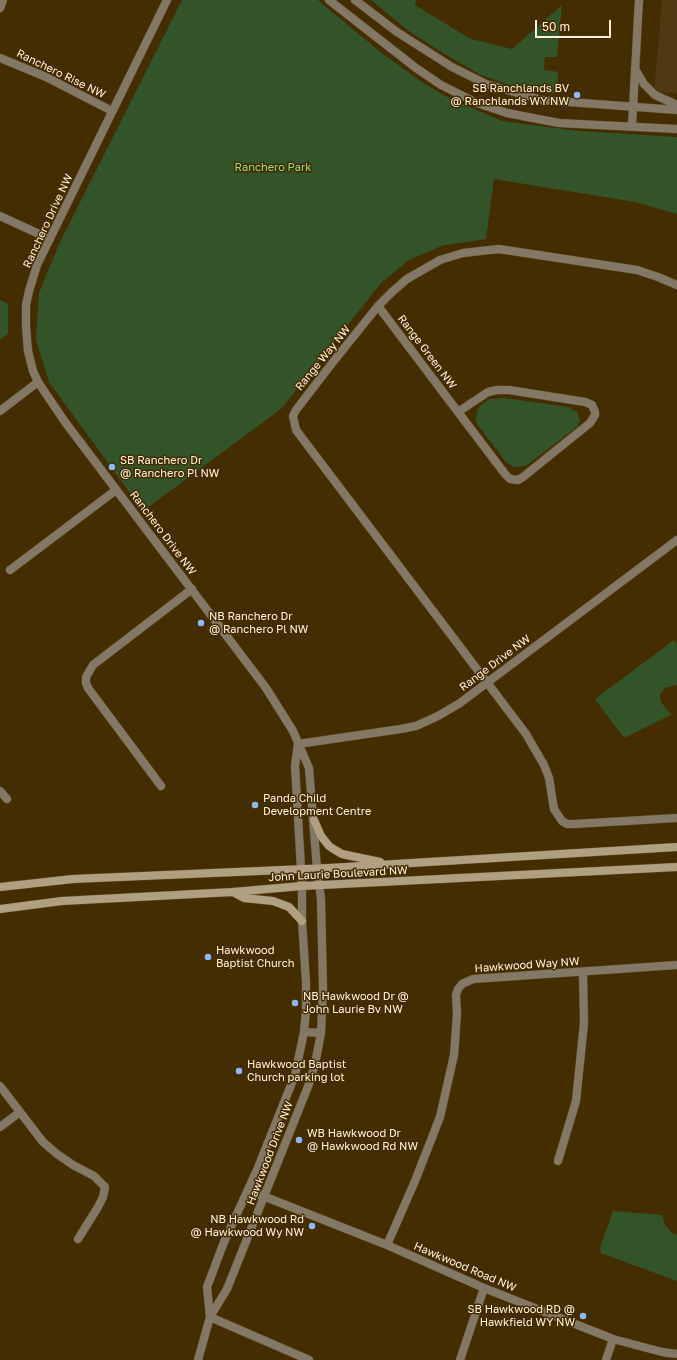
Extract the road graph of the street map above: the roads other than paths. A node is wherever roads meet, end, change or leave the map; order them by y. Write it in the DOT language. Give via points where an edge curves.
graph roads {
  1 [pos="3,0"];
  2 [pos="167,0"];
  3 [pos="329,0"];
  4 [pos="355,0"];
  5 [pos="639,0"];
  6 [pos="0,8"];
  7 [pos="0,58"];
  8 [pos="635,70"];
  9 [pos="677,105"];
  10 [pos="632,108"];
  11 [pos="677,110"];
  12 [pos="112,111"];
  13 [pos="632,126"];
  14 [pos="677,129"];
  15 [pos="0,216"];
  16 [pos="50,239"];
  17 [pos="677,284"];
  18 [pos="378,306"];
  19 [pos="38,382"];
  20 [pos="0,411"];
  21 [pos="458,412"];
  22 [pos="116,490"];
  23 [pos="677,540"];
  24 [pos="10,570"];
  25 [pos="192,589"];
  26 [pos="487,683"];
  27 [pos="298,744"];
  28 [pos="161,786"];
  29 [pos="0,791"];
  30 [pos="6,799"];
  31 [pos="677,818"];
  32 [pos="314,820"];
  33 [pos="677,847"];
  34 [pos="389,864"];
  35 [pos="677,867"];
  36 [pos="301,869"];
  37 [pos="317,869"];
  38 [pos="302,886"];
  39 [pos="319,886"];
  40 [pos="0,888"];
  41 [pos="233,892"];
  42 [pos="0,909"];
  43 [pos="302,921"];
  44 [pos="677,965"];
  45 [pos="583,972"];
  46 [pos="304,1032"];
  47 [pos="321,1033"];
  48 [pos="0,1086"];
  49 [pos="20,1112"];
  50 [pos="0,1127"];
  51 [pos="558,1161"];
  52 [pos="248,1190"];
  53 [pos="265,1197"];
  54 [pos="78,1239"];
  55 [pos="387,1245"];
  56 [pos="484,1288"];
  57 [pos="210,1317"];
  58 [pos="613,1339"];
  59 [pos="677,1354"];
  60 [pos="198,1360"];
  61 [pos="309,1360"];
  62 [pos="460,1360"];
  63 [pos="606,1360"];
  1 -- 6 [label="street"];
  2 -- 12 [label="street, Ranchero Drive NW"];
  3 -- 13 [label="street" via="416,68 441,85 477,103 507,113 559,123"];
  4 -- 10 [label="street" via="397,32 452,67 486,84 542,100"];
  5 -- 8 [label="street"];
  7 -- 12 [label="street, Ranchero Rise NW" via="46,77"];
  8 -- 9 [label="street" via="655,95"];
  8 -- 10 [label="street"];
  10 -- 11 [label="street"];
  10 -- 13 [label="street"];
  12 -- 16 [label="street, Ranchero Drive NW"];
  13 -- 14 [label="street"];
  15 -- 16 [label="street"];
  16 -- 19 [label="street, Ranchero Drive NW" via="37,265 26,304 28,351"];
  17 -- 18 [label="street, Range Way NW" via="637,270 499,249 483,250 440,260 424,268 407,279"];
  18 -- 21 [label="street, Range Green NW"];
  18 -- 26 [label="street, Range Way NW" via="296,410 293,416 296,430"];
  19 -- 20 [label="street"];
  19 -- 22 [label="street, Ranchero Drive NW"];
  21 -- 21 [label="street, Range Green NW" via="505,474 510,479 518,480 590,423 595,415 594,408 585,402 509,390 488,392"];
  22 -- 24 [label="street"];
  22 -- 25 [label="street, Ranchero Drive NW"];
  23 -- 26 [label="street, Range Drive NW"];
  25 -- 27 [label="street, Ranchero Drive NW" via="270,694 287,720"];
  25 -- 28 [label="street" via="93,665 86,677 88,688"];
  26 -- 27 [label="street, Range Drive NW" via="460,703 416,726"];
  26 -- 31 [label="street, Range Way NW" via="536,749 549,778 554,809 562,821 574,824"];
  27 -- 32 [label="street, Ranchero Drive NW" via="309,768"];
  27 -- 36 [label="street" via="295,766"];
  29 -- 30 [label="street"];
  32 -- 34 [label="main road" via="321,836 335,850 342,854"];
  32 -- 37 [label="street, Ranchero Drive NW"];
  33 -- 34 [label="main road, John Laurie Boulevard NW"];
  34 -- 37 [label="main road, John Laurie Boulevard NW"];
  35 -- 39 [label="main road, John Laurie Boulevard NW"];
  36 -- 37 [label="main road, John Laurie Boulevard NW"];
  36 -- 38 [label="street, Hawkwood Drive NW"];
  36 -- 40 [label="main road, John Laurie Boulevard NW" via="73,878"];
  37 -- 39 [label="street, Hawkwood Drive NW"];
  38 -- 39 [label="main road, John Laurie Boulevard NW"];
  38 -- 41 [label="main road, John Laurie Boulevard NW"];
  38 -- 43 [label="street, Hawkwood Drive NW"];
  39 -- 47 [label="street, Hawkwood Drive NW" via="323,981"];
  41 -- 42 [label="main road, John Laurie Boulevard NW" via="62,900"];
  41 -- 43 [label="main road" via="244,898 273,901 289,907"];
  43 -- 46 [label="street, Hawkwood Drive NW" via="306,982"];
  44 -- 45 [label="street, Hawkwood Way NW"];
  45 -- 51 [label="street" via="584,1023 576,1101"];
  45 -- 55 [label="street, Hawkwood Way NW" via="473,979 458,989 454,1055 440,1117"];
  46 -- 47 [label="street"];
  46 -- 52 [label="street, Hawkwood Drive NW" via="295,1075"];
  47 -- 53 [label="street, Hawkwood Drive NW" via="309,1084"];
  48 -- 49 [label="street"];
  49 -- 50 [label="street"];
  49 -- 54 [label="street" via="43,1142 73,1165 94,1176 105,1187 98,1207"];
  52 -- 53 [label="street, Hawkwood Road NW"];
  52 -- 57 [label="street, Hawkwood Drive NW" via="207,1287"];
  53 -- 55 [label="street, Hawkwood Road NW"];
  53 -- 57 [label="street, Hawkwood Drive NW" via="227,1289"];
  55 -- 56 [label="street, Hawkwood Road NW"];
  56 -- 58 [label="street, Hawkwood Road NW"];
  56 -- 62 [label="street"];
  57 -- 60 [label="street, Hawkwood Drive NW"];
  57 -- 61 [label="street"];
  58 -- 59 [label="street, Hawkwood Road NW"];
  58 -- 63 [label="street"];
}
